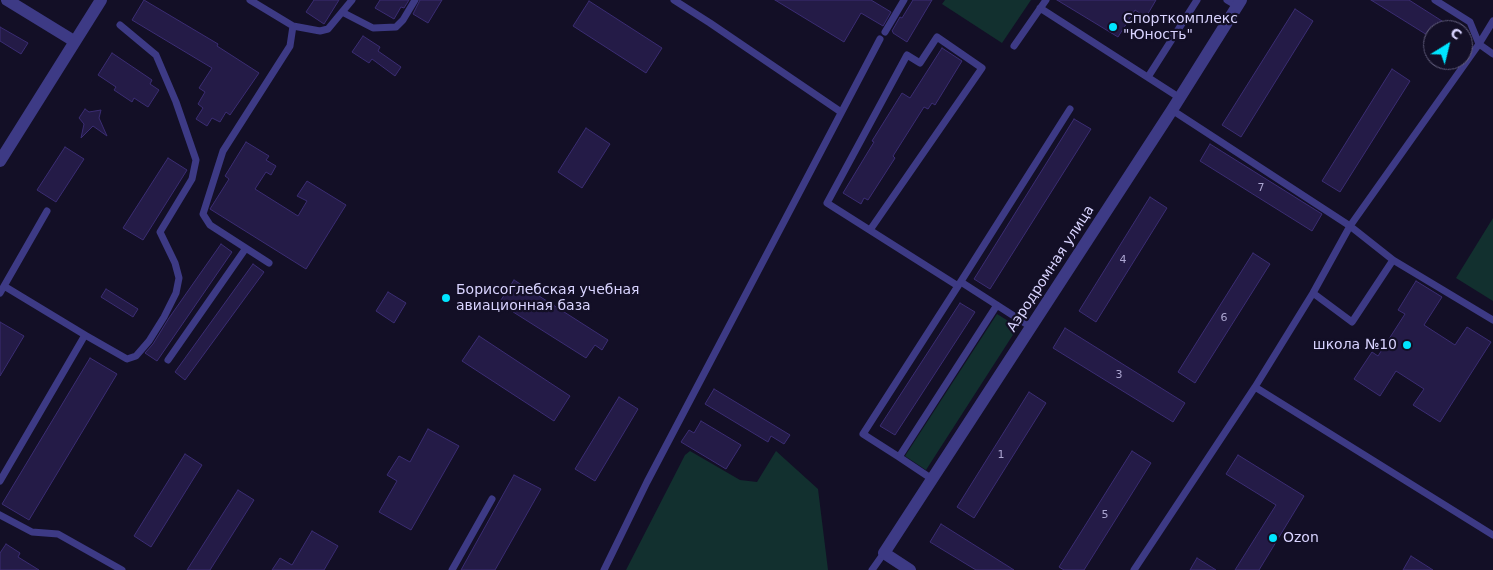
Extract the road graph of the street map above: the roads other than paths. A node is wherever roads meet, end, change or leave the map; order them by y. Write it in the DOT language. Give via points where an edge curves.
graph roads {
  1 [pos="7,0"];
  2 [pos="101,0"];
  3 [pos="250,0"];
  4 [pos="352,0"];
  5 [pos="415,0"];
  6 [pos="674,0"];
  7 [pos="904,0"];
  8 [pos="1046,0"];
  9 [pos="1197,0"];
  10 [pos="1435,0"];
  11 [pos="1235,2"];
  12 [pos="1040,8"];
  13 [pos="342,12"];
  14 [pos="1493,21"];
  15 [pos="120,25"];
  16 [pos="293,26"];
  17 [pos="885,32"];
  18 [pos="880,40"];
  19 [pos="74,42"];
  20 [pos="1478,44"];
  21 [pos="1014,46"];
  22 [pos="1493,54"];
  23 [pos="1148,77"];
  24 [pos="1180,98"];
  25 [pos="1070,108"];
  26 [pos="1172,110"];
  27 [pos="841,112"];
  28 [pos="0,160"];
  29 [pos="48,211"];
  30 [pos="1350,226"];
  31 [pos="870,230"];
  32 [pos="246,248"];
  33 [pos="1393,260"];
  34 [pos="269,263"];
  35 [pos="960,284"];
  36 [pos="2,290"];
  37 [pos="1313,293"];
  38 [pos="997,305"];
  39 [pos="1493,320"];
  40 [pos="1030,327"];
  41 [pos="85,334"];
  42 [pos="168,360"];
  43 [pos="1255,388"];
  44 [pos="899,457"];
  45 [pos="932,479"];
  46 [pos="0,481"];
  47 [pos="492,499"];
  48 [pos="0,515"];
  49 [pos="1493,534"];
  50 [pos="884,554"];
  51 [pos="122,570"];
  52 [pos="452,570"];
  53 [pos="604,570"];
  54 [pos="872,570"];
  55 [pos="910,570"];
  56 [pos="1134,570"];
  1 -- 19 [label="street"];
  2 -- 19 [label="street"];
  3 -- 16 [label="lane"];
  4 -- 13 [label="lane"];
  5 -- 13 [label="lane" via="396,27 373,28"];
  6 -- 27 [label="lane"];
  7 -- 17 [label="lane"];
  8 -- 12 [label="lane"];
  9 -- 23 [label="lane"];
  10 -- 20 [label="lane" via="1470,22"];
  11 -- 24 [label="street, Аэродромная улица"];
  12 -- 21 [label="lane"];
  12 -- 23 [label="lane"];
  13 -- 16 [label="lane" via="328,29 320,31"];
  14 -- 20 [label="lane"];
  15 -- 41 [label="lane" via="156,55 196,160 192,180 160,232 179,278 176,293 149,341 136,356 126,359"];
  16 -- 32 [label="lane" via="290,46 223,151 203,214 210,226"];
  18 -- 27 [label="lane"];
  19 -- 28 [label="street"];
  20 -- 22 [label="lane"];
  20 -- 30 [label="lane"];
  23 -- 24 [label="lane"];
  24 -- 26 [label="street, Аэродромная улица"];
  25 -- 35 [label="lane"];
  26 -- 30 [label="lane"];
  26 -- 40 [label="street, Аэродромная улица"];
  27 -- 53 [label="lane"];
  29 -- 36 [label="lane"];
  30 -- 33 [label="lane"];
  30 -- 37 [label="lane"];
  31 -- 31 [label="lane" via="827,203 907,55 920,63 937,37 982,68"];
  31 -- 35 [label="lane"];
  32 -- 34 [label="lane"];
  32 -- 42 [label="lane"];
  33 -- 37 [label="lane" via="1352,322"];
  33 -- 39 [label="lane"];
  35 -- 38 [label="lane"];
  35 -- 44 [label="lane" via="863,434"];
  36 -- 41 [label="lane"];
  37 -- 43 [label="lane"];
  38 -- 40 [label="lane"];
  38 -- 44 [label="lane"];
  40 -- 45 [label="street, Аэродромная улица"];
  41 -- 46 [label="lane"];
  43 -- 49 [label="lane"];
  43 -- 56 [label="lane"];
  44 -- 45 [label="lane"];
  45 -- 50 [label="street, Аэродромная улица"];
  47 -- 52 [label="lane"];
  48 -- 51 [label="lane" via="32,532 58,534"];
  50 -- 54 [label="lane"];
  50 -- 55 [label="street"];
}
